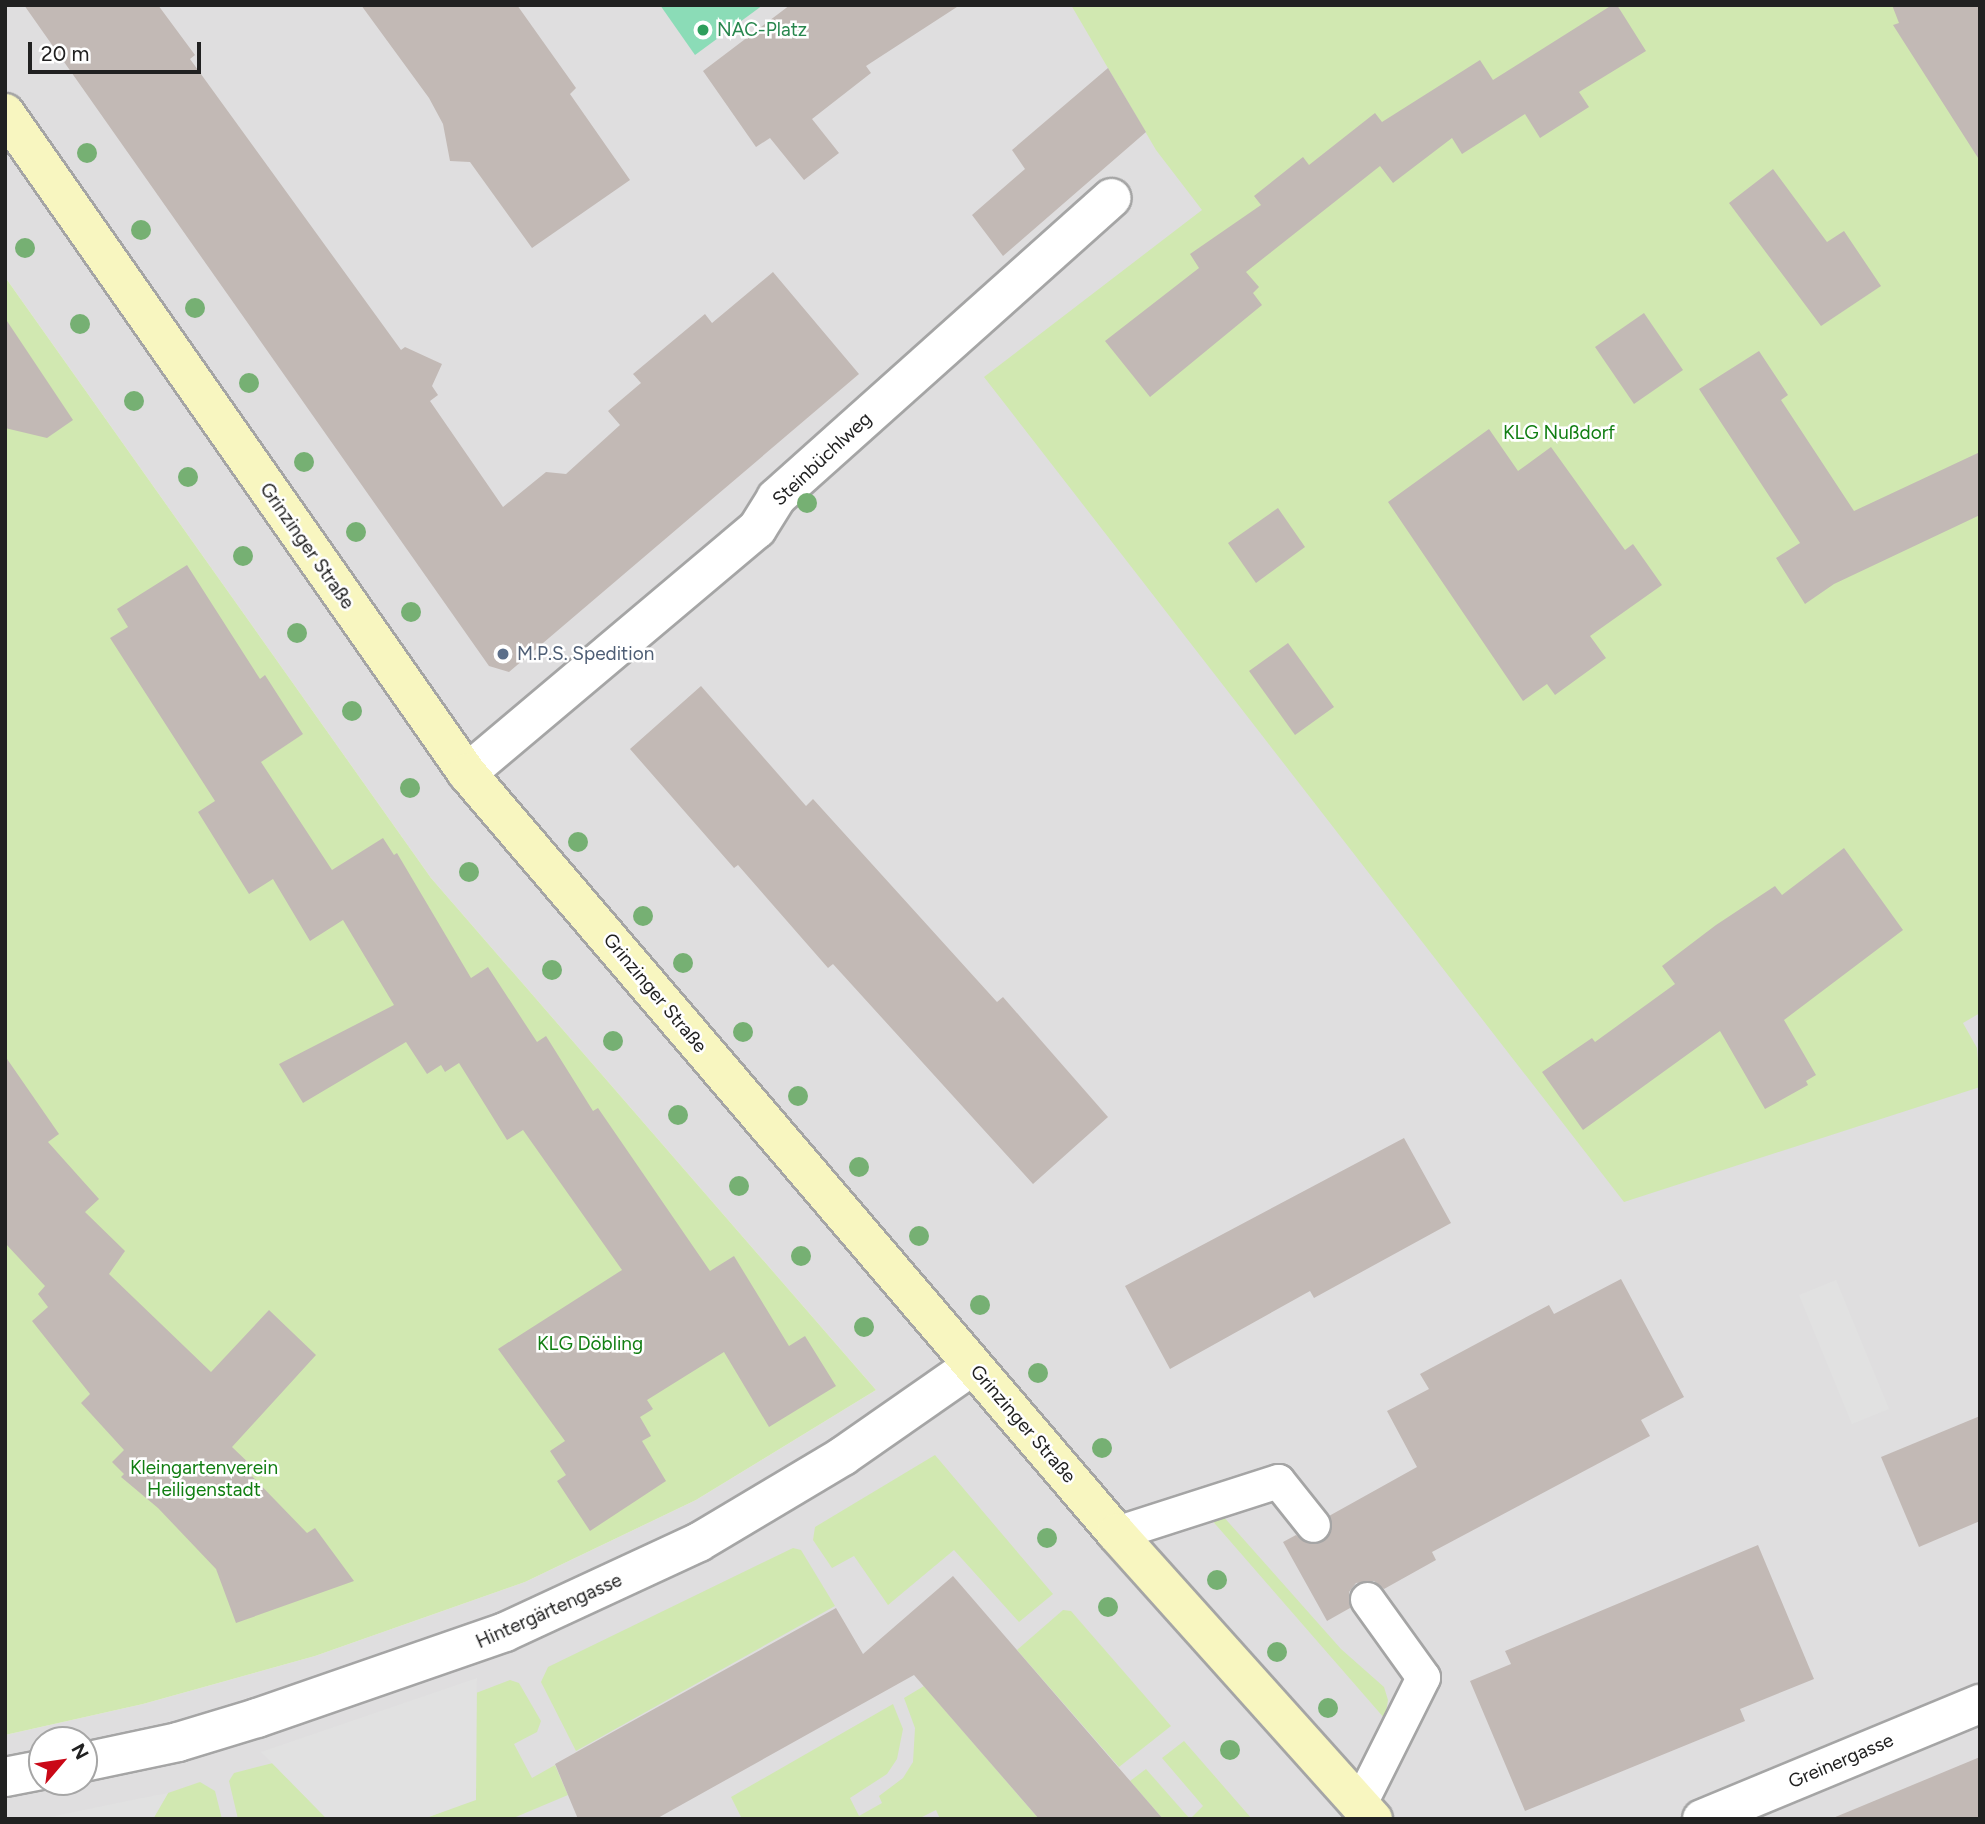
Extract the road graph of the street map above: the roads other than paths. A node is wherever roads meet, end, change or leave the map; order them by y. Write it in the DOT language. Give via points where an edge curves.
graph roads {
  1 [pos="5,113"];
  2 [pos="1112,198"];
  3 [pos="467,773"];
  4 [pos="972,1366"];
  5 [pos="1313,1525"];
  6 [pos="1116,1533"];
  7 [pos="1367,1599"];
  8 [pos="1980,1704"];
  9 [pos="98,1759"];
  10 [pos="28,1773"];
  11 [pos="5,1777"];
  12 [pos="1366,1812"];
  13 [pos="1702,1819"];
  1 -- 3 [label="street, Grinzinger Straße"];
  2 -- 3 [label="street, Steinbüchlweg" via="776,498 757,529"];
  3 -- 4 [label="street, Grinzinger Straße"];
  4 -- 6 [label="street, Grinzinger Straße"];
  4 -- 9 [label="street, Hintergärtengasse" via="844,1456 699,1542 505,1632 257,1718 178,1742"];
  5 -- 6 [label="lane" via="1278,1481"];
  6 -- 12 [label="street, Grinzinger Straße"];
  7 -- 12 [label="lane" via="1423,1677"];
  8 -- 13 [label="street, Greinergasse"];
  10 -- 11 [label="street"];
}
